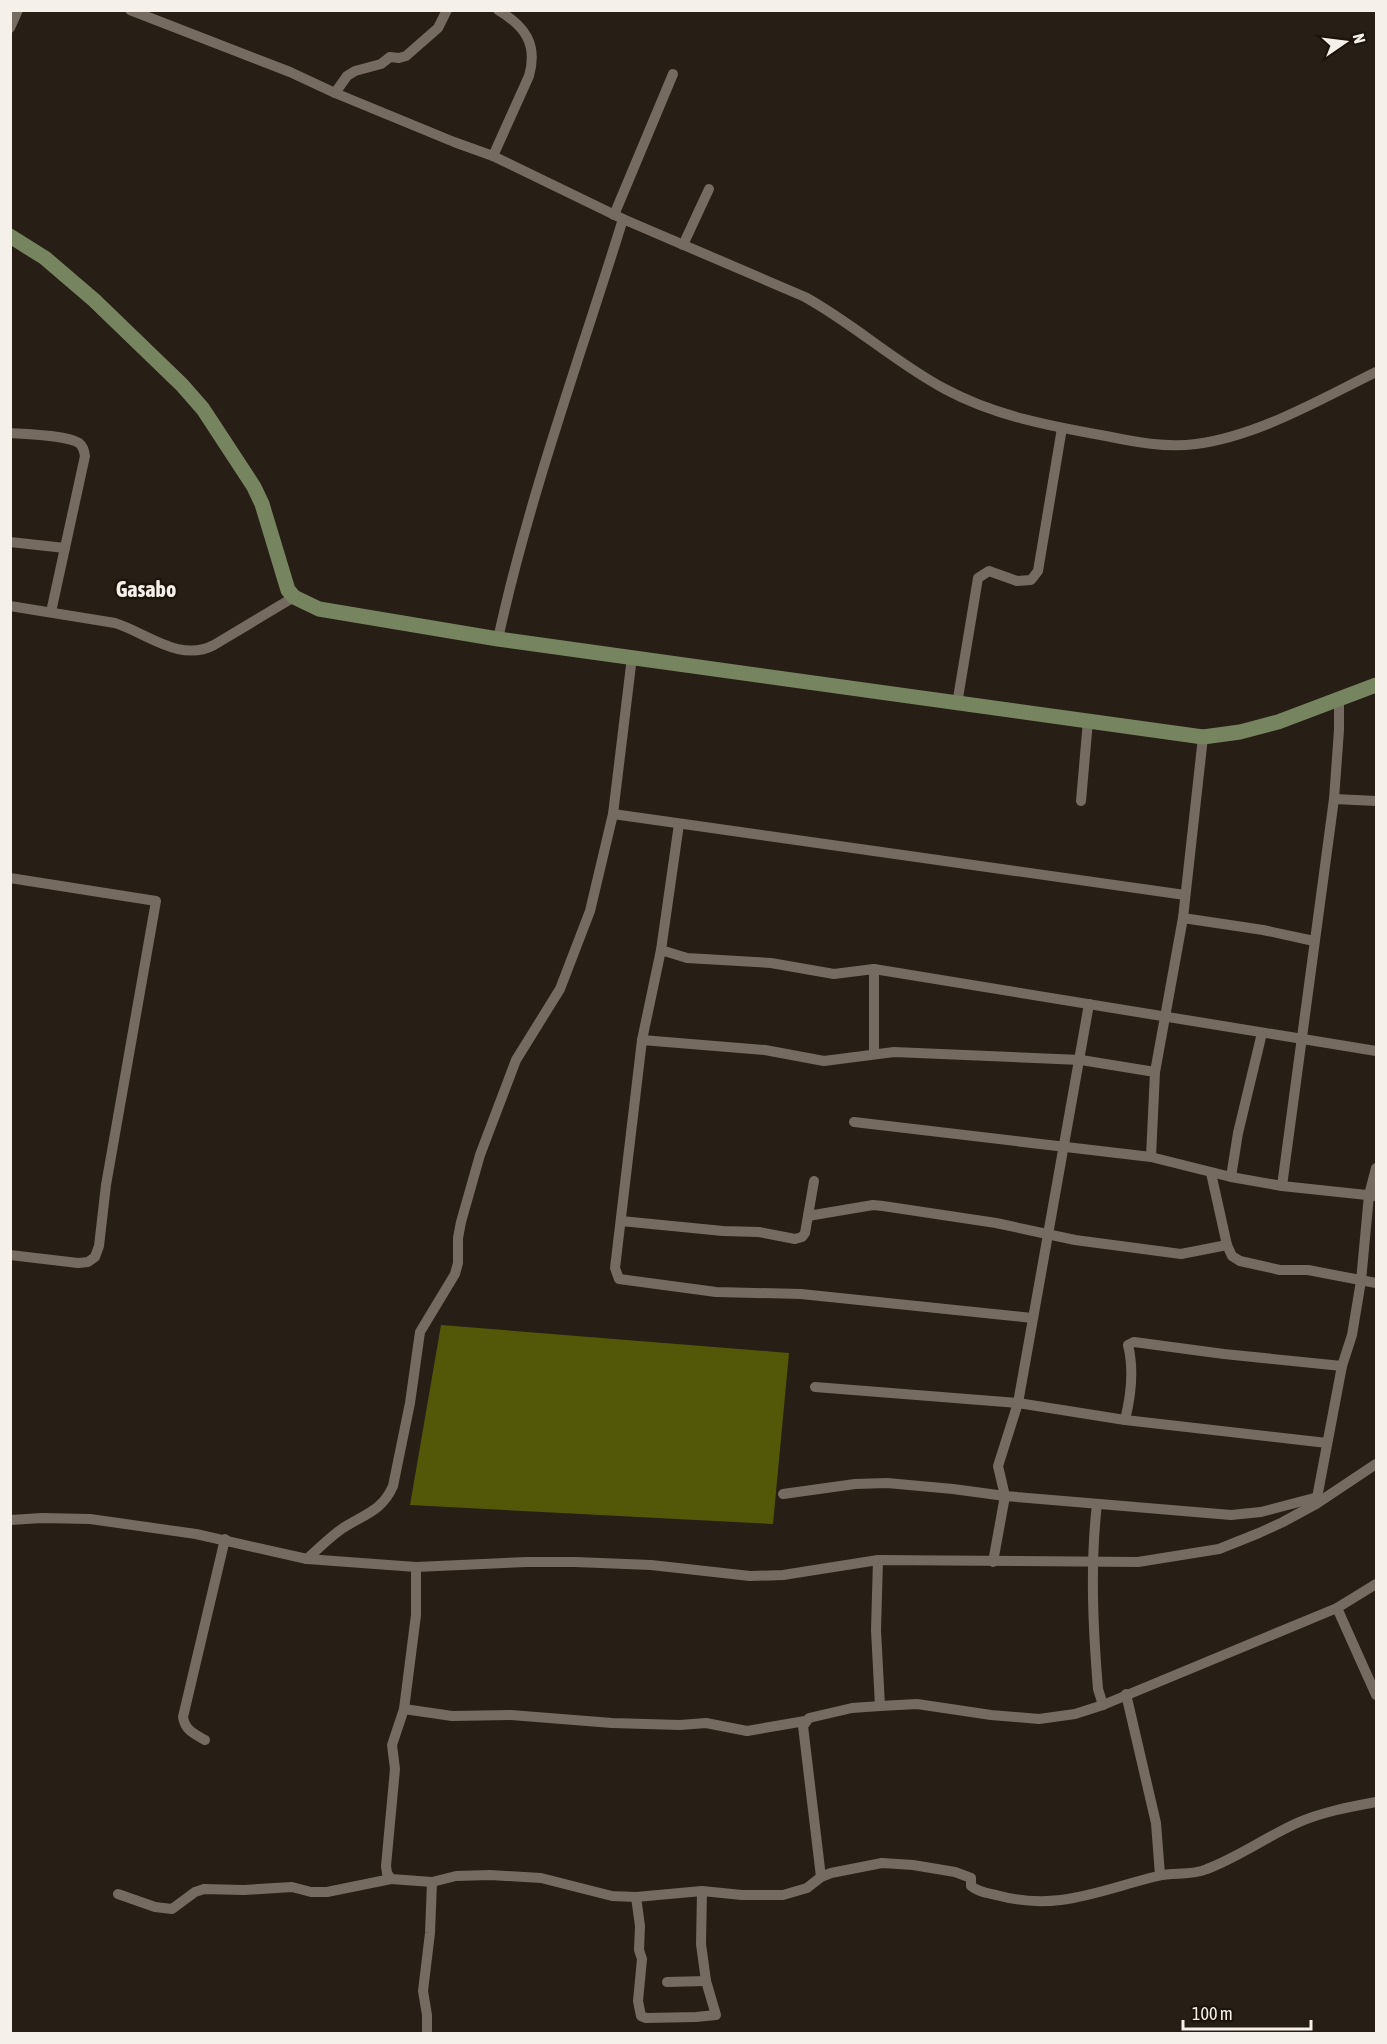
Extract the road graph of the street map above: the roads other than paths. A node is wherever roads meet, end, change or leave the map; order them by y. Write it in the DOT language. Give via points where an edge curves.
graph roads {
  1 [pos="18,10"];
  2 [pos="130,10"];
  3 [pos="447,10"];
  4 [pos="498,10"];
  5 [pos="10,28"];
  6 [pos="673,74"];
  7 [pos="336,93"];
  8 [pos="493,156"];
  9 [pos="709,189"];
  10 [pos="619,217"];
  11 [pos="10,236"];
  12 [pos="683,245"];
  13 [pos="1377,372"];
  14 [pos="1062,428"];
  15 [pos="10,433"];
  16 [pos="10,542"];
  17 [pos="65,548"];
  18 [pos="294,597"];
  19 [pos="10,606"];
  20 [pos="51,612"];
  21 [pos="498,639"];
  22 [pos="632,657"];
  23 [pos="1377,685"];
  24 [pos="1339,699"];
  25 [pos="957,704"];
  26 [pos="1088,721"];
  27 [pos="1203,737"];
  28 [pos="1334,799"];
  29 [pos="1081,801"];
  30 [pos="1377,801"];
  31 [pos="613,814"];
  32 [pos="679,824"];
  33 [pos="10,878"];
  34 [pos="1185,895"];
  35 [pos="1183,918"];
  36 [pos="1314,941"];
  37 [pos="661,950"];
  38 [pos="874,969"];
  39 [pos="1089,1004"];
  40 [pos="1165,1017"];
  41 [pos="1262,1033"];
  42 [pos="1302,1039"];
  43 [pos="642,1040"];
  44 [pos="1377,1052"];
  45 [pos="874,1054"];
  46 [pos="1081,1060"];
  47 [pos="1155,1072"];
  48 [pos="854,1122"];
  49 [pos="1065,1146"];
  50 [pos="1151,1157"];
  51 [pos="1377,1168"];
  52 [pos="1211,1173"];
  53 [pos="1231,1177"];
  54 [pos="814,1181"];
  55 [pos="1282,1186"];
  56 [pos="1373,1196"];
  57 [pos="808,1216"];
  58 [pos="621,1221"];
  59 [pos="1048,1234"];
  60 [pos="1227,1245"];
  61 [pos="10,1255"];
  62 [pos="1361,1281"];
  63 [pos="1377,1283"];
  64 [pos="1032,1318"];
  65 [pos="1342,1366"];
  66 [pos="815,1388"];
  67 [pos="1018,1403"];
  68 [pos="1125,1420"];
  69 [pos="1327,1443"];
  70 [pos="1377,1464"];
  71 [pos="783,1494"];
  72 [pos="1005,1496"];
  73 [pos="1317,1500"];
  74 [pos="1097,1504"];
  75 [pos="10,1520"];
  76 [pos="225,1539"];
  77 [pos="307,1559"];
  78 [pos="878,1560"];
  79 [pos="993,1562"];
  80 [pos="1092,1562"];
  81 [pos="416,1567"];
  82 [pos="1377,1584"];
  83 [pos="1337,1608"];
  84 [pos="1126,1694"];
  85 [pos="1377,1695"];
  86 [pos="1103,1705"];
  87 [pos="880,1706"];
  88 [pos="404,1709"];
  89 [pos="805,1721"];
  90 [pos="205,1740"];
  91 [pos="1377,1802"];
  92 [pos="1160,1875"];
  93 [pos="821,1877"];
  94 [pos="391,1879"];
  95 [pos="432,1882"];
  96 [pos="702,1891"];
  97 [pos="118,1894"];
  98 [pos="636,1897"];
  99 [pos="706,1981"];
  100 [pos="667,1982"];
  101 [pos="427,2034"];
  1 -- 5 [label="street"];
  2 -- 7 [label="street"];
  3 -- 7 [label="street" via="438,28 406,56 390,57 381,64 355,71"];
  4 -- 8 [label="street" via="530,40 533,51 529,76"];
  6 -- 10 [label="street"];
  7 -- 8 [label="street"];
  8 -- 10 [label="street"];
  9 -- 12 [label="street"];
  10 -- 12 [label="street"];
  10 -- 21 [label="street" via="585,341 517,557"];
  11 -- 18 [label="main road" via="45,258 94,300 203,409 254,487 282,575"];
  12 -- 14 [label="street" via="817,303 892,357 975,404"];
  13 -- 14 [label="street" via="1288,415 1195,444 1144,443"];
  14 -- 25 [label="street" via="1038,572 1031,580 1017,581 989,571 978,579"];
  15 -- 17 [label="street" via="54,437 77,442 84,448"];
  16 -- 17 [label="street"];
  17 -- 20 [label="street"];
  18 -- 20 [label="street" via="203,651 193,652 114,623"];
  18 -- 21 [label="main road" via="320,609"];
  19 -- 20 [label="street"];
  21 -- 22 [label="main road"];
  22 -- 25 [label="main road"];
  22 -- 31 [label="street"];
  23 -- 24 [label="main road"];
  24 -- 27 [label="main road" via="1278,722"];
  24 -- 28 [label="street"];
  25 -- 26 [label="main road"];
  26 -- 27 [label="main road"];
  26 -- 29 [label="street"];
  27 -- 34 [label="street"];
  28 -- 30 [label="street"];
  28 -- 36 [label="street"];
  31 -- 32 [label="street"];
  31 -- 77 [label="street" via="590,910 560,989 516,1060 480,1155 461,1222 455,1274 420,1332 393,1486 381,1506 336,1533"];
  32 -- 34 [label="street"];
  32 -- 37 [label="street"];
  33 -- 61 [label="street" via="156,901 95,1257 78,1263"];
  34 -- 35 [label="street"];
  35 -- 36 [label="street"];
  35 -- 40 [label="street"];
  36 -- 42 [label="street"];
  37 -- 38 [label="street" via="687,958 771,963 834,974"];
  37 -- 43 [label="street"];
  38 -- 39 [label="street"];
  38 -- 45 [label="street"];
  39 -- 40 [label="street"];
  39 -- 46 [label="street"];
  40 -- 41 [label="street"];
  40 -- 47 [label="street"];
  41 -- 42 [label="street"];
  41 -- 53 [label="street"];
  42 -- 44 [label="street"];
  42 -- 55 [label="street"];
  43 -- 45 [label="street" via="765,1050 824,1061"];
  43 -- 58 [label="street"];
  45 -- 46 [label="street"];
  46 -- 47 [label="street"];
  46 -- 49 [label="street"];
  47 -- 50 [label="street"];
  48 -- 49 [label="street"];
  49 -- 50 [label="street"];
  49 -- 59 [label="street"];
  50 -- 52 [label="street"];
  51 -- 56 [label="street"];
  52 -- 53 [label="street"];
  52 -- 60 [label="street"];
  53 -- 55 [label="street"];
  54 -- 57 [label="street"];
  55 -- 56 [label="street"];
  56 -- 62 [label="street"];
  57 -- 58 [label="street" via="805,1233 795,1239 759,1232"];
  57 -- 59 [label="street" via="873,1205"];
  58 -- 64 [label="street" via="615,1268 619,1279 626,1281"];
  59 -- 60 [label="street" via="1180,1254"];
  59 -- 64 [label="street"];
  60 -- 62 [label="street" via="1232,1256 1240,1261"];
  62 -- 63 [label="street"];
  62 -- 65 [label="street"];
  64 -- 67 [label="street"];
  65 -- 68 [label="street" via="1134,1342 1128,1345 1130,1401"];
  65 -- 69 [label="street"];
  66 -- 67 [label="street"];
  67 -- 68 [label="street"];
  67 -- 72 [label="street" via="998,1466"];
  68 -- 69 [label="street"];
  69 -- 73 [label="street"];
  70 -- 73 [label="street"];
  71 -- 72 [label="street" via="887,1483"];
  72 -- 74 [label="street"];
  72 -- 79 [label="street"];
  73 -- 74 [label="street" via="1231,1515"];
  73 -- 80 [label="street" via="1283,1522 1219,1549 1138,1562"];
  74 -- 80 [label="street"];
  75 -- 76 [label="street" via="90,1519"];
  76 -- 77 [label="street"];
  76 -- 90 [label="street" via="183,1717 184,1725"];
  77 -- 81 [label="street"];
  78 -- 79 [label="street"];
  78 -- 81 [label="street" via="783,1575 750,1576 651,1565 575,1562"];
  78 -- 87 [label="street"];
  79 -- 80 [label="street"];
  80 -- 86 [label="street" via="1095,1655"];
  81 -- 88 [label="street" via="416,1616"];
  82 -- 83 [label="street"];
  83 -- 84 [label="street"];
  83 -- 85 [label="street"];
  84 -- 86 [label="street"];
  84 -- 92 [label="street" via="1156,1823"];
  86 -- 87 [label="street" via="1076,1714 1039,1719 917,1704"];
  87 -- 89 [label="street" via="852,1708"];
  88 -- 89 [label="street" via="452,1716 511,1714 612,1723 706,1723 747,1731"];
  88 -- 94 [label="street" via="392,1745 395,1769 386,1866"];
  89 -- 93 [label="street"];
  91 -- 92 [label="street" via="1320,1813 1234,1858 1193,1874"];
  92 -- 93 [label="street" via="1086,1896 1039,1903 976,1890 971,1886 971,1878 913,1865 882,1863"];
  93 -- 96 [label="street" via="807,1888 783,1895"];
  94 -- 95 [label="street"];
  94 -- 97 [label="street" via="327,1892 292,1887 204,1889 171,1909"];
  95 -- 98 [label="street" via="456,1876 541,1878 612,1896"];
  95 -- 101 [label="street" via="423,1991"];
  96 -- 98 [label="street"];
  96 -- 99 [label="street" via="700,1932"];
  98 -- 99 [label="street" via="642,1959 638,2001 641,2016 716,2015"];
  99 -- 100 [label="street"];
}
